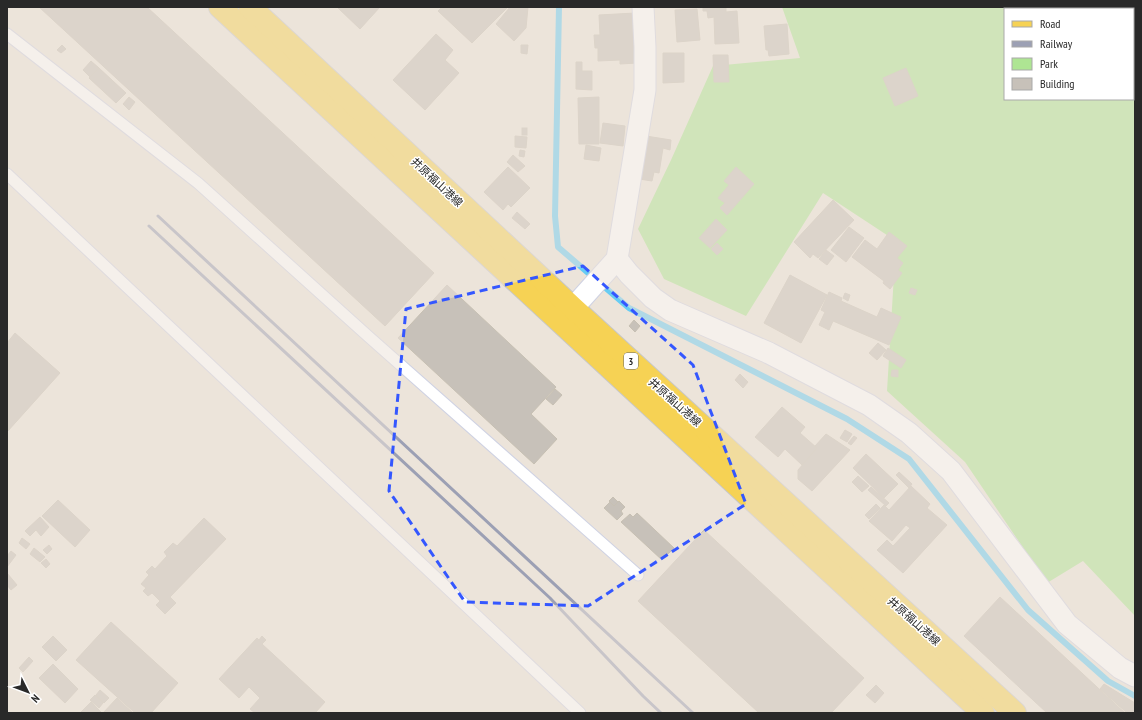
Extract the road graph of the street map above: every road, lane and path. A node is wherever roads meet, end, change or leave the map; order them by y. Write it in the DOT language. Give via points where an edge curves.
graph roads {
  1 [pos="220,7"];
  2 [pos="250,7"];
  3 [pos="643,7"];
  4 [pos="7,34"];
  5 [pos="7,174"];
  6 [pos="613,262"];
  7 [pos="573,308"];
  8 [pos="638,575"];
  9 [pos="1135,676"];
  10 [pos="580,713"];
  11 [pos="982,713"];
  12 [pos="1015,713"];
  1 -- 11 [label="main road, 井原福山港線 / 3"];
  2 -- 7 [label="main road, 井原福山港線 / 3"];
  3 -- 6 [label="street" via="645,90"];
  4 -- 8 [label="lane" via="198,183"];
  5 -- 10 [label="lane"];
  6 -- 7 [label="street"];
  6 -- 9 [label="street" via="670,310 768,353 870,405 909,433 950,471 1067,624 1120,668"];
  7 -- 12 [label="main road, 井原福山港線 / 3"];
}
